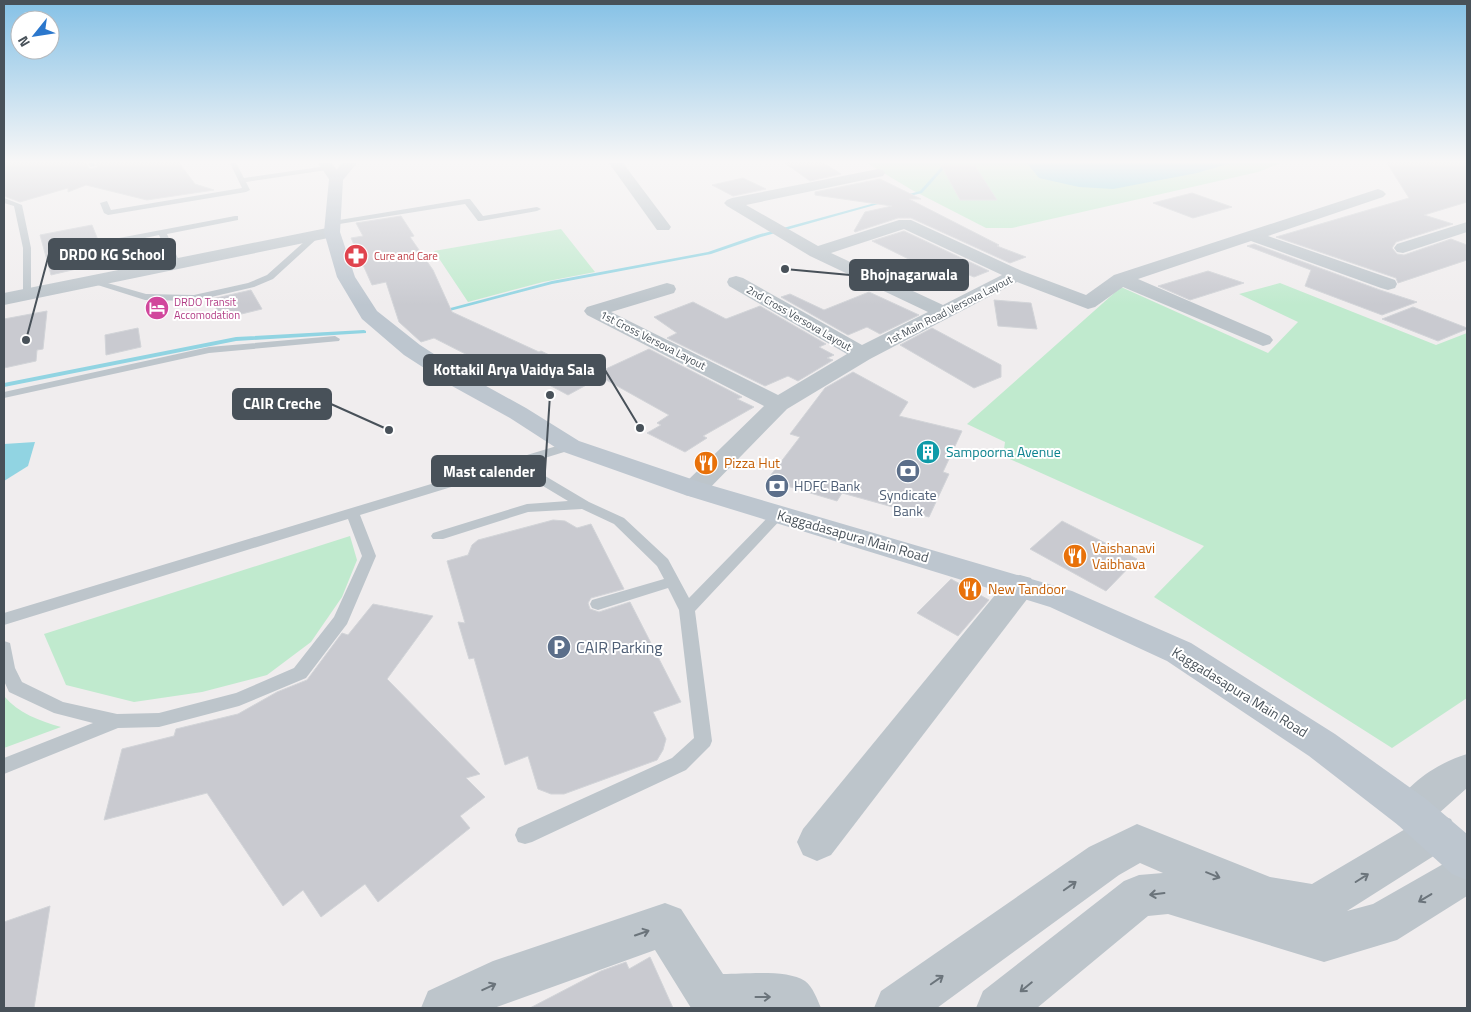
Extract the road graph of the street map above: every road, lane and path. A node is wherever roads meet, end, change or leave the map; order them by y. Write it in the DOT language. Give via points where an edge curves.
graph roads {
  1 [pos="19,210"];
  2 [pos="107,210"];
  3 [pos="126,210"];
  4 [pos="328,210"];
  5 [pos="423,210"];
  6 [pos="474,210"];
  7 [pos="530,210"];
  8 [pos="651,210"];
  9 [pos="745,210"];
  10 [pos="1329,210"];
  11 [pos="235,218"];
  12 [pos="663,227"];
  13 [pos="1467,227"];
  14 [pos="328,230"];
  15 [pos="162,232"];
  16 [pos="1252,236"];
  17 [pos="98,245"];
  18 [pos="1403,248"];
  19 [pos="816,252"];
  20 [pos="176,263"];
  21 [pos="1016,275"];
  22 [pos="1121,280"];
  23 [pos="90,281"];
  24 [pos="736,282"];
  25 [pos="1388,284"];
  26 [pos="667,289"];
  27 [pos="28,294"];
  28 [pos="4,299"];
  29 [pos="943,312"];
  30 [pos="335,339"];
  31 [pos="1263,340"];
  32 [pos="862,354"];
  33 [pos="4,395"];
  34 [pos="779,404"];
  35 [pos="570,446"];
  36 [pos="515,463"];
  37 [pos="694,489"];
  38 [pos="584,505"];
  39 [pos="352,512"];
  40 [pos="778,515"];
  41 [pos="438,536"];
  42 [pos="672,582"];
  43 [pos="1020,586"];
  44 [pos="598,604"];
  45 [pos="687,610"];
  46 [pos="4,619"];
  47 [pos="4,647"];
  48 [pos="116,721"];
  49 [pos="4,766"];
  50 [pos="1467,770"];
  51 [pos="1424,822"];
  52 [pos="525,835"];
  53 [pos="817,842"];
  54 [pos="1467,860"];
  55 [pos="1467,873"];
  56 [pos="445,1008"];
  57 [pos="797,1008"];
  58 [pos="898,1008"];
  59 [pos="1000,1008"];
  1 -- 27 [label="lane" via="28,248"];
  2 -- 3 [label="lane" via="108,213"];
  4 -- 14 [label="main road, Kaggadasapura Main Road"];
  5 -- 14 [label="lane"];
  6 -- 7 [label="lane" via="481,219"];
  8 -- 12 [label="street"];
  9 -- 19 [label="street"];
  10 -- 16 [label="street, 1st Main Road Versova Layout"];
  11 -- 15 [label="lane"];
  13 -- 18 [label="street"];
  14 -- 20 [label="street"];
  14 -- 23 [label="lane" via="270,277 251,285 194,298 145,297"];
  14 -- 35 [label="main road, Kaggadasapura Main Road" via="346,277 369,316 412,350"];
  15 -- 17 [label="lane"];
  15 -- 20 [label="lane"];
  16 -- 22 [label="street, 1st Main Road Versova Layout"];
  16 -- 25 [label="street"];
  19 -- 21 [label="street" via="905,223"];
  19 -- 29 [label="street"];
  20 -- 23 [label="street"];
  21 -- 22 [label="street, 1st Main Road Versova Layout" via="1088,303"];
  21 -- 29 [label="street, 1st Main Road Versova Layout"];
  22 -- 31 [label="street"];
  23 -- 27 [label="street"];
  24 -- 32 [label="street, 2nd Cross Versova Layout"];
  26 -- 34 [label="street, 1st Cross Versova Layout" via="594,311"];
  27 -- 28 [label="street"];
  29 -- 32 [label="street, 1st Main Road Versova Layout"];
  30 -- 33 [label="lane" via="208,350"];
  32 -- 34 [label="street, 1st Main Road Versova Layout"];
  34 -- 37 [label="street, 1st Main Road Versova Layout"];
  35 -- 36 [label="lane"];
  35 -- 37 [label="main road, Kaggadasapura Main Road"];
  36 -- 38 [label="lane"];
  36 -- 39 [label="lane"];
  37 -- 40 [label="main road, Kaggadasapura Main Road"];
  38 -- 41 [label="lane" via="527,508"];
  38 -- 42 [label="lane" via="620,521 663,563"];
  39 -- 46 [label="lane"];
  39 -- 48 [label="lane" via="369,556 341,620 300,672 221,704 159,720"];
  40 -- 43 [label="main road, Kaggadasapura Main Road"];
  40 -- 45 [label="lane"];
  42 -- 44 [label="lane"];
  42 -- 45 [label="lane"];
  43 -- 51 [label="main road, Kaggadasapura Main Road" via="1061,599 1179,652 1322,745"];
  43 -- 53 [label="street"];
  45 -- 52 [label="lane" via="703,741 678,764"];
  47 -- 48 [label="lane" via="15,687 60,708"];
  48 -- 49 [label="lane"];
  50 -- 51 [label="street" via="1449,779"];
  51 -- 54 [label="main road, Kaggadasapura Main Road"];
  58 -- 51 [label="street, one-way" via="1104,861 1137,843 1166,852 1272,899 1316,906"];
  55 -- 59 [label="street, one-way" via="1381,924 1324,940 1168,893 1139,896"];
  56 -- 57 [label="street, one-way" via="493,984 665,925 711,997 789,998"];
}
